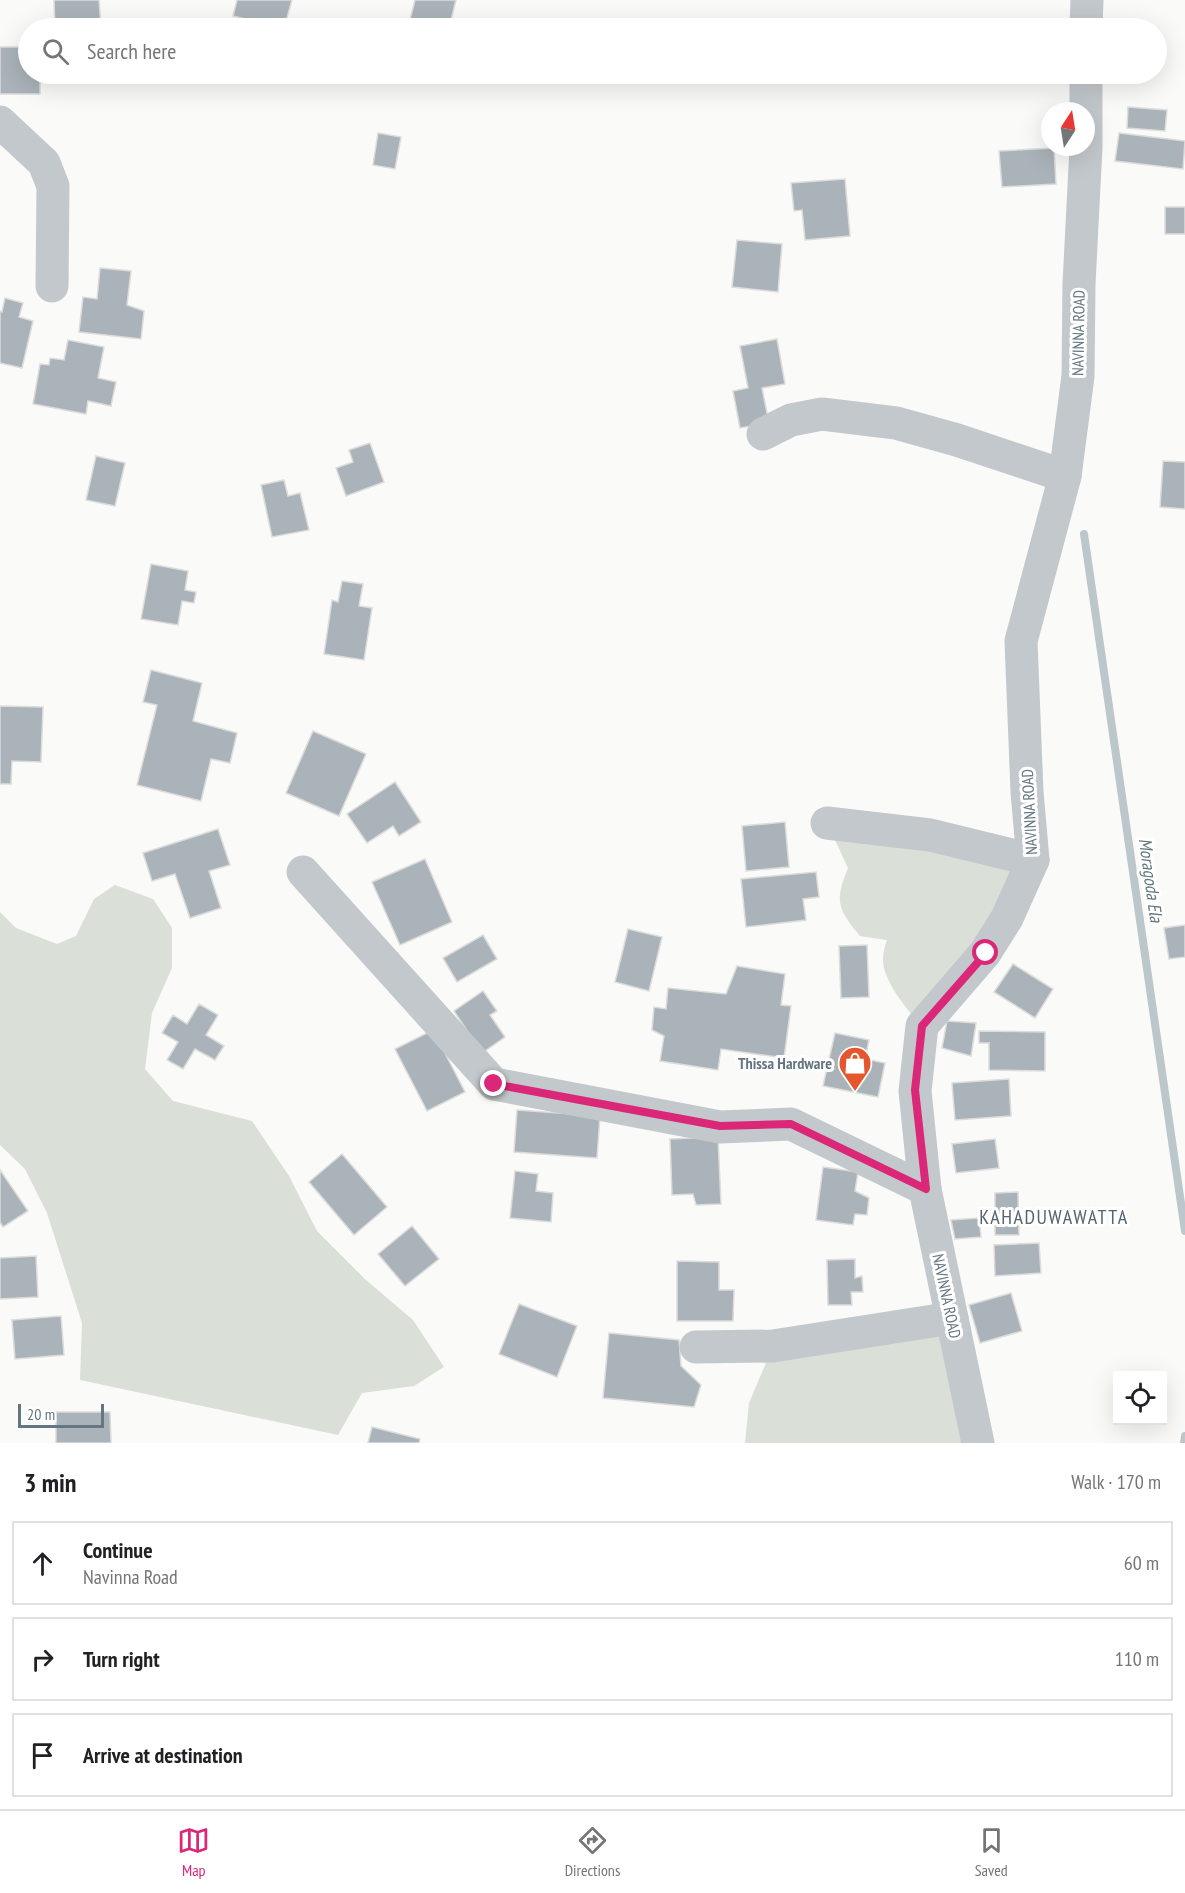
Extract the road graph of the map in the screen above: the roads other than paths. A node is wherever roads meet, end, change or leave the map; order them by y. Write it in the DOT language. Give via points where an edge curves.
graph roads {
  1 [pos="1087,0"];
  2 [pos="1086,18"];
  3 [pos="1086,84"];
  4 [pos="1086,102"];
  5 [pos="0,122"];
  6 [pos="1085,156"];
  7 [pos="52,286"];
  8 [pos="763,434"];
  9 [pos="1065,476"];
  10 [pos="827,823"];
  11 [pos="1033,860"];
  12 [pos="303,872"];
  13 [pos="926,1189"];
  14 [pos="952,1318"];
  15 [pos="696,1347"];
  16 [pos="978,1443"];
  1 -- 2 [label="street"];
  3 -- 4 [label="street, NAVINNA ROAD"];
  5 -- 7 [label="street" via="44,163 53,186"];
  6 -- 9 [label="street, NAVINNA ROAD" via="1078,284 1078,376"];
  8 -- 9 [label="street" via="791,420 822,414 896,423"];
  9 -- 11 [label="street, NAVINNA ROAD" via="1021,641"];
  10 -- 11 [label="street" via="930,835"];
  11 -- 13 [label="street, NAVINNA ROAD" via="986,953 922,1026 915,1090"];
  12 -- 13 [label="street" via="494,1084 720,1126 791,1124"];
  13 -- 14 [label="street, NAVINNA ROAD"];
  14 -- 15 [label="street" via="773,1346"];
  14 -- 16 [label="street, NAVINNA ROAD"];
}
